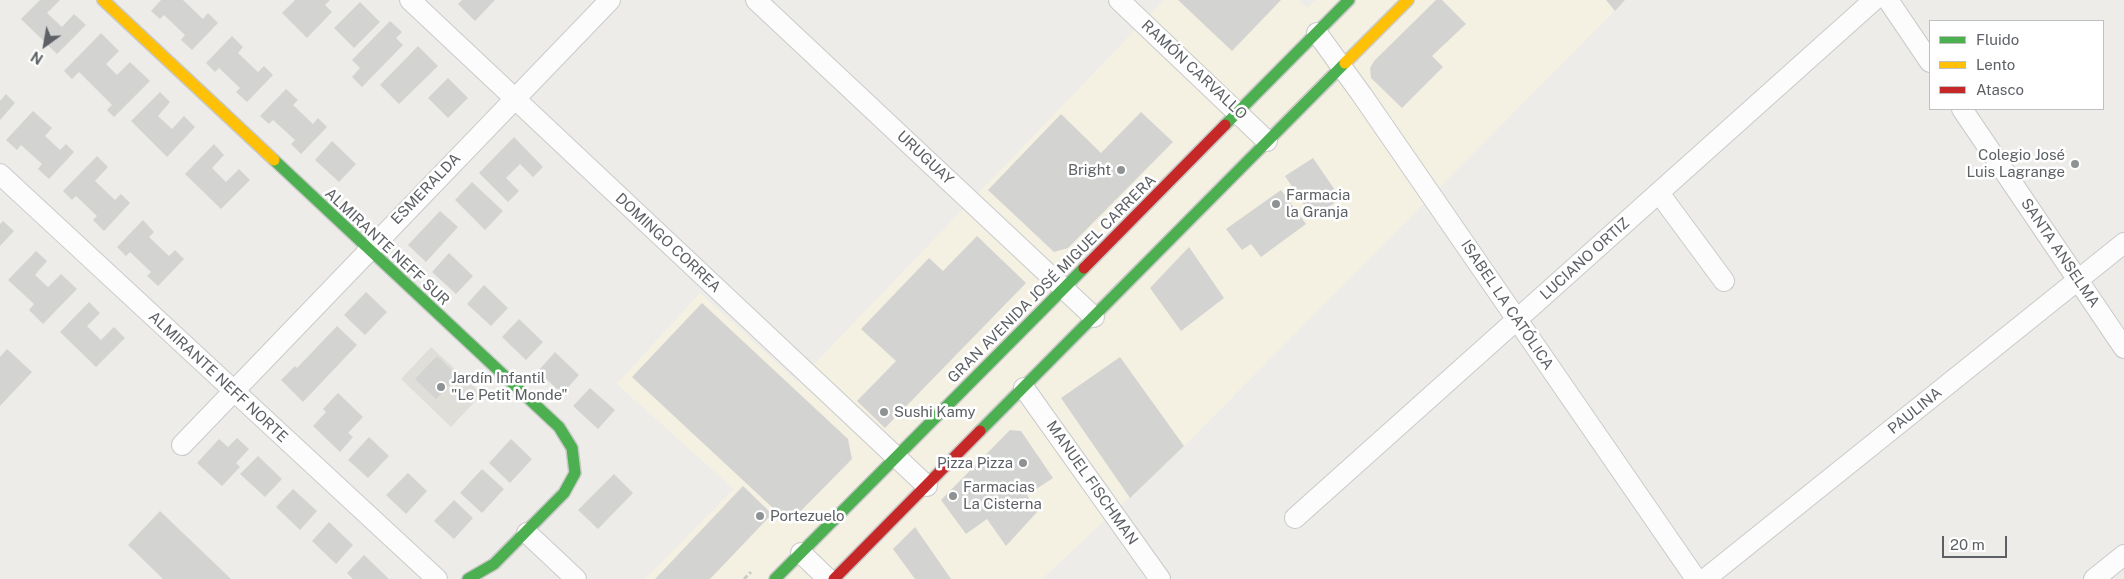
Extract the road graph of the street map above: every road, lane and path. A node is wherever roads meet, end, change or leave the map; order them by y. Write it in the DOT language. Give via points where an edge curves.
graph roads {
  1 [pos="103,0"];
  2 [pos="410,0"];
  3 [pos="610,0"];
  4 [pos="756,0"];
  5 [pos="1120,0"];
  6 [pos="1349,0"];
  7 [pos="1408,0"];
  8 [pos="1874,0"];
  9 [pos="1888,0"];
  10 [pos="1317,33"];
  11 [pos="1929,61"];
  12 [pos="1342,66"];
  13 [pos="514,98"];
  14 [pos="1963,110"];
  15 [pos="1239,112"];
  16 [pos="1268,141"];
  17 [pos="0,174"];
  18 [pos="1659,193"];
  19 [pos="2124,243"];
  20 [pos="368,250"];
  21 [pos="2078,280"];
  22 [pos="1724,281"];
  23 [pos="1063,288"];
  24 [pos="1094,317"];
  25 [pos="1517,319"];
  26 [pos="2124,348"];
  27 [pos="1024,388"];
  28 [pos="234,391"];
  29 [pos="182,446"];
  30 [pos="896,457"];
  31 [pos="927,486"];
  32 [pos="1295,518"];
  33 [pos="527,533"];
  34 [pos="800,554"];
  35 [pos="2124,555"];
  36 [pos="436,579"];
  37 [pos="468,579"];
  38 [pos="576,579"];
  39 [pos="775,579"];
  40 [pos="828,579"];
  41 [pos="834,579"];
  42 [pos="1160,579"];
  43 [pos="1696,579"];
  44 [pos="1705,579"];
  45 [pos="2094,579"];
  1 -- 20 [label="main road, ALMIRANTE NEFF SUR"];
  2 -- 13 [label="street, DOMINGO CORREA"];
  3 -- 13 [label="street, ESMERALDA"];
  4 -- 23 [label="street, URUGUAY"];
  5 -- 15 [label="street, RAMÓN CARVALLO"];
  6 -- 10 [label="main road, GRAN AVENIDA JOSÉ MIGUEL CARRERA"];
  7 -- 12 [label="main road"];
  8 -- 18 [label="street, LUCIANO ORTIZ"];
  9 -- 11 [label="street"];
  10 -- 12 [label="street, ISABEL LA CATÓLICA"];
  10 -- 15 [label="main road, GRAN AVENIDA JOSÉ MIGUEL CARRERA"];
  12 -- 16 [label="main road"];
  12 -- 25 [label="street, ISABEL LA CATÓLICA"];
  13 -- 20 [label="street, ESMERALDA"];
  13 -- 30 [label="street, DOMINGO CORREA"];
  14 -- 21 [label="street, SANTA ANSELMA"];
  15 -- 16 [label="street, RAMÓN CARVALLO"];
  15 -- 23 [label="main road, GRAN AVENIDA JOSÉ MIGUEL CARRERA"];
  16 -- 24 [label="main road"];
  17 -- 28 [label="street, ALMIRANTE NEFF NORTE"];
  18 -- 22 [label="street"];
  18 -- 25 [label="street, LUCIANO ORTIZ"];
  19 -- 21 [label="street, PAULINA"];
  20 -- 28 [label="street, ESMERALDA"];
  20 -- 33 [label="main road, ALMIRANTE NEFF SUR" via="567,438 572,448 575,473 564,493"];
  21 -- 26 [label="street, SANTA ANSELMA"];
  21 -- 44 [label="street, PAULINA"];
  23 -- 24 [label="street, URUGUAY"];
  23 -- 30 [label="main road, GRAN AVENIDA JOSÉ MIGUEL CARRERA"];
  24 -- 27 [label="main road"];
  25 -- 32 [label="street, LUCIANO ORTIZ"];
  25 -- 43 [label="street, ISABEL LA CATÓLICA"];
  27 -- 31 [label="main road"];
  27 -- 42 [label="street, MANUEL FISCHMAN"];
  28 -- 29 [label="street, ESMERALDA"];
  28 -- 36 [label="street, ALMIRANTE NEFF NORTE"];
  30 -- 31 [label="street, DOMINGO CORREA"];
  30 -- 34 [label="main road, GRAN AVENIDA JOSÉ MIGUEL CARRERA"];
  31 -- 41 [label="main road"];
  33 -- 37 [label="main road" via="494,564"];
  33 -- 38 [label="street"];
  34 -- 39 [label="main road, GRAN AVENIDA JOSÉ MIGUEL CARRERA"];
  34 -- 40 [label="street"];
  35 -- 45 [label="street"];
}
